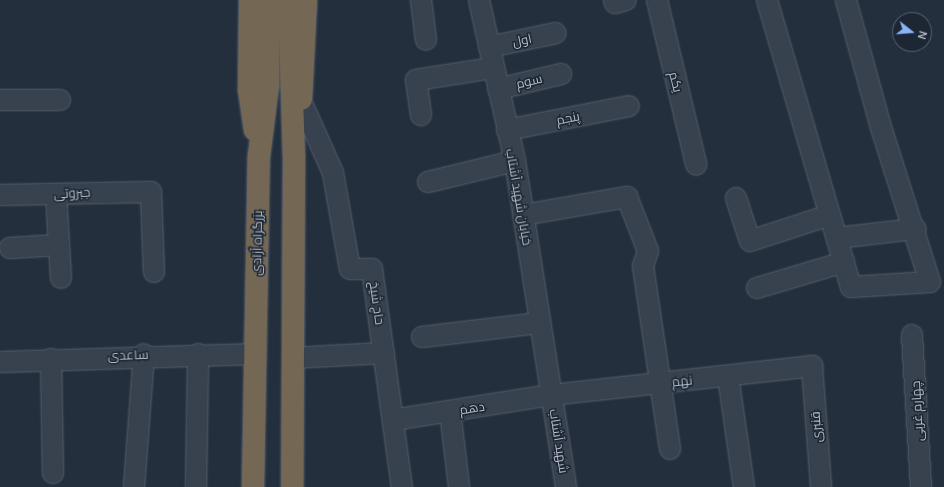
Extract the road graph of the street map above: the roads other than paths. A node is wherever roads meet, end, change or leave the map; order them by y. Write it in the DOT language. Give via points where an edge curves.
graph roads {
  1 [pos="250,0"];
  2 [pos="268,0"];
  3 [pos="289,0"];
  4 [pos="306,0"];
  5 [pos="421,0"];
  6 [pos="479,0"];
  7 [pos="614,0"];
  8 [pos="626,0"];
  9 [pos="656,0"];
  10 [pos="767,0"];
  11 [pos="846,0"];
  12 [pos="556,33"];
  13 [pos="426,40"];
  14 [pos="489,47"];
  15 [pos="494,68"];
  16 [pos="561,74"];
  17 [pos="498,89"];
  18 [pos="0,100"];
  19 [pos="60,100"];
  20 [pos="301,101"];
  21 [pos="629,106"];
  22 [pos="421,115"];
  23 [pos="507,130"];
  24 [pos="259,156"];
  25 [pos="294,156"];
  26 [pos="515,161"];
  27 [pos="696,164"];
  28 [pos="428,182"];
  29 [pos="56,194"];
  30 [pos="0,195"];
  31 [pos="736,198"];
  32 [pos="523,215"];
  33 [pos="830,215"];
  34 [pos="915,229"];
  35 [pos="836,238"];
  36 [pos="59,245"];
  37 [pos="10,248"];
  38 [pos="844,262"];
  39 [pos="154,272"];
  40 [pos="61,278"];
  41 [pos="757,288"];
  42 [pos="540,323"];
  43 [pos="912,335"];
  44 [pos="422,337"];
  45 [pos="384,353"];
  46 [pos="144,354"];
  47 [pos="198,354"];
  48 [pos="255,354"];
  49 [pos="292,358"];
  50 [pos="51,359"];
  51 [pos="0,362"];
  52 [pos="812,366"];
  53 [pos="728,376"];
  54 [pos="661,383"];
  55 [pos="551,395"];
  56 [pos="450,411"];
  57 [pos="393,420"];
  58 [pos="670,449"];
  59 [pos="53,473"];
  60 [pos="134,487"];
  61 [pos="196,487"];
  62 [pos="253,487"];
  63 [pos="292,487"];
  64 [pos="402,487"];
  65 [pos="459,487"];
  66 [pos="566,487"];
  67 [pos="744,487"];
  68 [pos="821,487"];
  69 [pos="921,487"];
  1 -- 24 [label="highway" via="249,89"];
  2 -- 24 [label="highway, بزرگراه آزادی" via="268,85"];
  3 -- 25 [label="highway"];
  4 -- 20 [label="highway"];
  5 -- 13 [label="street"];
  6 -- 14 [label="street, خیابان شهید آشتاب"];
  7 -- 8 [label="street" via="615,3"];
  9 -- 27 [label="street, یکم"];
  10 -- 33 [label="street"];
  11 -- 34 [label="street" via="882,131"];
  12 -- 14 [label="street, اول"];
  14 -- 15 [label="street, خیابان شهید آشتاب"];
  15 -- 17 [label="street, خیابان شهید آشتاب"];
  15 -- 22 [label="street" via="416,80"];
  16 -- 17 [label="street, سوم"];
  17 -- 23 [label="street, خیابان شهید آشتاب"];
  18 -- 19 [label="street"];
  20 -- 25 [label="highway"];
  20 -- 45 [label="street, حاج شیخ" via="333,174 350,269 372,269"];
  21 -- 23 [label="street, پنجم"];
  23 -- 26 [label="street, خیابان شهید آشتاب"];
  24 -- 48 [label="highway, بزرگراه آزادی"];
  25 -- 49 [label="highway"];
  26 -- 28 [label="street"];
  26 -- 32 [label="street, خیابان شهید آشتاب"];
  29 -- 30 [label="street, جبروتی"];
  29 -- 36 [label="street"];
  29 -- 39 [label="street, جبروتی" via="145,189 153,196"];
  31 -- 33 [label="street" via="750,240"];
  32 -- 42 [label="street, خیابان شهید آشتاب"];
  32 -- 54 [label="street" via="627,198 648,251 643,266"];
  33 -- 35 [label="street"];
  34 -- 35 [label="street"];
  34 -- 38 [label="street" via="930,282 851,287"];
  35 -- 38 [label="street"];
  36 -- 37 [label="street"];
  36 -- 40 [label="street"];
  38 -- 41 [label="street"];
  42 -- 44 [label="street"];
  42 -- 55 [label="street, خیابان شهید آشتاب"];
  43 -- 69 [label="street, چهارم غربی"];
  45 -- 49 [label="street"];
  45 -- 57 [label="street, حاج شیخ"];
  46 -- 47 [label="street, ساعدی"];
  46 -- 50 [label="street, ساعدی"];
  46 -- 60 [label="street"];
  47 -- 48 [label="street, ساعدی"];
  47 -- 61 [label="street"];
  48 -- 62 [label="highway, بزرگراه آزادی"];
  49 -- 63 [label="highway"];
  50 -- 51 [label="street, ساعدی"];
  50 -- 59 [label="street"];
  52 -- 53 [label="street, نهم"];
  52 -- 68 [label="street, قنبری"];
  53 -- 54 [label="street, نهم"];
  53 -- 67 [label="street"];
  54 -- 55 [label="street, نهم"];
  54 -- 58 [label="street"];
  55 -- 56 [label="street, دهم"];
  55 -- 66 [label="street, شهید آشتاب"];
  56 -- 57 [label="street, دهم"];
  56 -- 65 [label="street"];
  57 -- 64 [label="street, حاج شیخ"];
}
